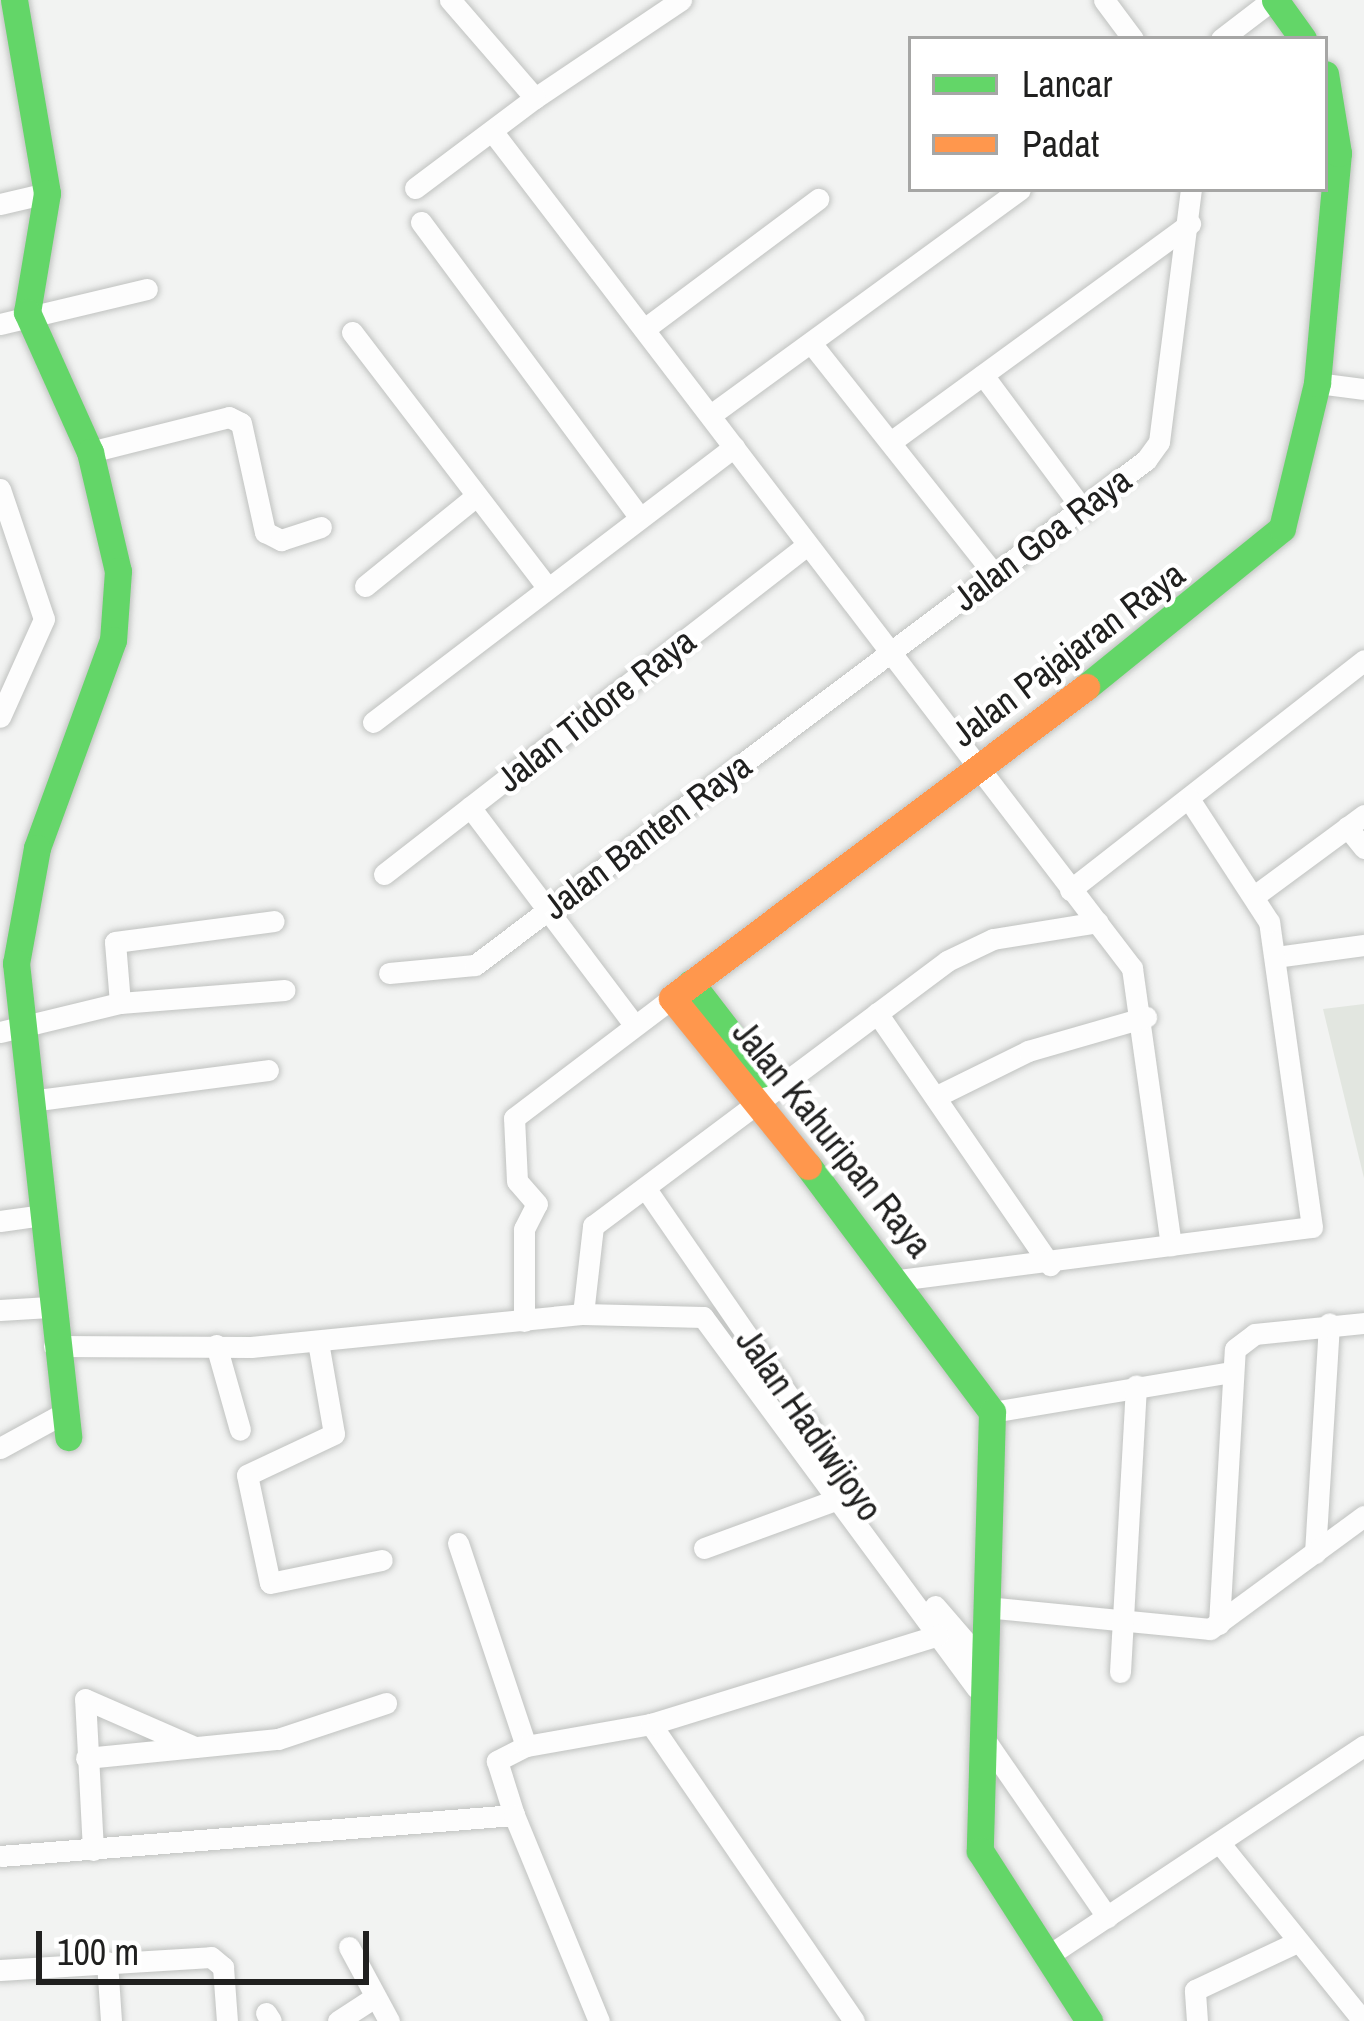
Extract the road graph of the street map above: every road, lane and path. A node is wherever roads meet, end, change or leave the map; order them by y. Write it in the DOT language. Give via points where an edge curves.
graph roads {
  1 [pos="14,0"];
  2 [pos="450,0"];
  3 [pos="681,0"];
  4 [pos="1103,0"];
  5 [pos="1274,0"];
  6 [pos="1131,36"];
  7 [pos="1225,36"];
  8 [pos="1301,36"];
  9 [pos="1328,92"];
  10 [pos="535,98"];
  11 [pos="492,131"];
  12 [pos="415,188"];
  13 [pos="1016,192"];
  14 [pos="1191,192"];
  15 [pos="47,194"];
  16 [pos="818,199"];
  17 [pos="0,204"];
  18 [pos="421,222"];
  19 [pos="1190,224"];
  20 [pos="147,289"];
  21 [pos="27,312"];
  22 [pos="0,323"];
  23 [pos="647,327"];
  24 [pos="352,332"];
  25 [pos="812,343"];
  26 [pos="983,375"];
  27 [pos="1317,383"];
  28 [pos="1364,389"];
  29 [pos="712,414"];
  30 [pos="892,441"];
  31 [pos="734,447"];
  32 [pos="90,452"];
  33 [pos="0,488"];
  34 [pos="476,496"];
  35 [pos="1084,511"];
  36 [pos="640,518"];
  37 [pos="321,527"];
  38 [pos="807,545"];
  39 [pos="995,575"];
  40 [pos="365,586"];
  41 [pos="546,586"];
  42 [pos="888,654"];
  43 [pos="1364,660"];
  44 [pos="0,717"];
  45 [pos="373,722"];
  46 [pos="973,769"];
  47 [pos="1189,799"];
  48 [pos="470,807"];
  49 [pos="1356,821"];
  50 [pos="1364,848"];
  51 [pos="384,874"];
  52 [pos="1070,890"];
  53 [pos="1257,894"];
  54 [pos="547,910"];
  55 [pos="274,921"];
  56 [pos="1099,922"];
  57 [pos="1364,945"];
  58 [pos="1276,957"];
  59 [pos="389,973"];
  60 [pos="284,990"];
  61 [pos="682,991"];
  62 [pos="120,1004"];
  63 [pos="877,1013"];
  64 [pos="1146,1017"];
  65 [pos="634,1025"];
  66 [pos="9,1030"];
  67 [pos="268,1070"];
  68 [pos="937,1096"];
  69 [pos="765,1097"];
  70 [pos="30,1101"];
  71 [pos="646,1190"];
  72 [pos="37,1216"];
  73 [pos="0,1221"];
  74 [pos="1171,1245"];
  75 [pos="1050,1265"];
  76 [pos="910,1284"];
  77 [pos="49,1307"];
  78 [pos="0,1310"];
  79 [pos="584,1314"];
  80 [pos="524,1321"];
  81 [pos="1329,1323"];
  82 [pos="1364,1323"];
  83 [pos="318,1342"];
  84 [pos="216,1345"];
  85 [pos="54,1346"];
  86 [pos="1231,1372"];
  87 [pos="1136,1384"];
  88 [pos="992,1412"];
  89 [pos="66,1425"];
  90 [pos="240,1430"];
  91 [pos="0,1448"];
  92 [pos="846,1496"];
  93 [pos="1364,1516"];
  94 [pos="458,1544"];
  95 [pos="704,1548"];
  96 [pos="1315,1553"];
  97 [pos="382,1560"];
  98 [pos="986,1607"];
  99 [pos="1219,1624"];
  100 [pos="1123,1628"];
  101 [pos="938,1635"];
  102 [pos="978,1656"];
  103 [pos="1120,1672"];
  104 [pos="977,1688"];
  105 [pos="386,1703"];
  106 [pos="651,1724"];
  107 [pos="976,1727"];
  108 [pos="526,1746"];
  109 [pos="1364,1746"];
  110 [pos="195,1748"];
  111 [pos="86,1758"];
  112 [pos="514,1815"];
  113 [pos="1222,1846"];
  114 [pos="93,1850"];
  115 [pos="0,1856"];
  116 [pos="1107,1917"];
  117 [pos="1295,1943"];
  118 [pos="349,1947"];
  119 [pos="1046,1957"];
  120 [pos="107,1962"];
  121 [pos="0,1970"];
  122 [pos="375,1997"];
  123 [pos="110,2021"];
  124 [pos="227,2021"];
  125 [pos="338,2021"];
  126 [pos="389,2021"];
  127 [pos="599,2021"];
  128 [pos="854,2021"];
  129 [pos="1089,2021"];
  130 [pos="1197,2021"];
  131 [pos="1364,2021"];
  1 -- 15 [label="street"];
  2 -- 10 [label="street"];
  3 -- 10 [label="street"];
  4 -- 6 [label="street"];
  5 -- 7 [label="street"];
  5 -- 8 [label="street"];
  9 -- 27 [label="street, Jalan Pajajaran Raya" via="1338,153"];
  10 -- 11 [label="street"];
  11 -- 12 [label="street"];
  11 -- 23 [label="street"];
  13 -- 25 [label="street"];
  14 -- 19 [label="street, Jalan Goa Raya"];
  15 -- 17 [label="street"];
  15 -- 21 [label="street"];
  16 -- 23 [label="street"];
  18 -- 36 [label="street"];
  19 -- 26 [label="street"];
  19 -- 35 [label="street, Jalan Goa Raya" via="1160,442"];
  20 -- 21 [label="street"];
  21 -- 22 [label="street"];
  21 -- 32 [label="street"];
  23 -- 29 [label="street"];
  24 -- 34 [label="street"];
  25 -- 29 [label="street"];
  25 -- 30 [label="street"];
  26 -- 30 [label="street"];
  26 -- 35 [label="street"];
  27 -- 28 [label="street"];
  27 -- 46 [label="street, Jalan Pajajaran Raya" via="1292,511 1267,547"];
  29 -- 31 [label="street"];
  30 -- 39 [label="street"];
  31 -- 36 [label="street"];
  31 -- 38 [label="street"];
  32 -- 37 [label="street" via="229,417 242,423 266,532 281,539"];
  32 -- 66 [label="street" via="118,571 118,620 37,848"];
  33 -- 44 [label="street" via="44,619"];
  34 -- 40 [label="street"];
  34 -- 41 [label="street"];
  35 -- 39 [label="street, Jalan Goa Raya"];
  36 -- 41 [label="street"];
  38 -- 42 [label="street"];
  38 -- 48 [label="street, Jalan Tidore Raya"];
  39 -- 42 [label="street, Jalan Goa Raya"];
  41 -- 45 [label="street"];
  42 -- 46 [label="street"];
  42 -- 54 [label="street, Jalan Banten Raya"];
  43 -- 47 [label="street"];
  46 -- 52 [label="street"];
  46 -- 61 [label="street, Jalan Pajajaran Raya"];
  47 -- 52 [label="street"];
  47 -- 53 [label="street"];
  48 -- 51 [label="street, Jalan Tidore Raya"];
  48 -- 54 [label="street"];
  49 -- 50 [label="street"];
  49 -- 53 [label="street"];
  52 -- 56 [label="street"];
  53 -- 58 [label="street"];
  54 -- 59 [label="street, Jalan Banten Raya" via="475,965"];
  54 -- 65 [label="street"];
  55 -- 62 [label="street" via="115,942"];
  56 -- 63 [label="street" via="978,945"];
  56 -- 64 [label="street" via="1132,968"];
  57 -- 58 [label="street"];
  58 -- 74 [label="street" via="1312,1227"];
  60 -- 62 [label="street"];
  61 -- 65 [label="street, Jalan Pajajaran Raya"];
  61 -- 69 [label="street, Jalan Kahuripan Raya"];
  62 -- 66 [label="street"];
  63 -- 68 [label="street"];
  63 -- 69 [label="street"];
  64 -- 68 [label="street" via="1028,1051"];
  64 -- 74 [label="street"];
  65 -- 80 [label="street, Jalan Pajajaran Raya" via="521,1107 517,1181 537,1204 524,1229"];
  66 -- 70 [label="street"];
  67 -- 70 [label="street"];
  68 -- 75 [label="street"];
  69 -- 71 [label="street"];
  69 -- 76 [label="street, Jalan Kahuripan Raya"];
  70 -- 72 [label="street"];
  71 -- 79 [label="street" via="584,1240"];
  71 -- 102 [label="street, Jalan Hadiwijoyo"];
  72 -- 73 [label="street"];
  72 -- 77 [label="street"];
  74 -- 75 [label="street"];
  75 -- 76 [label="street"];
  76 -- 88 [label="street, Jalan Kahuripan Raya"];
  77 -- 78 [label="street"];
  77 -- 85 [label="street"];
  79 -- 80 [label="street"];
  79 -- 92 [label="street" via="709,1319"];
  80 -- 83 [label="street"];
  81 -- 82 [label="street"];
  81 -- 86 [label="street" via="1239,1344"];
  81 -- 96 [label="street"];
  83 -- 84 [label="street"];
  83 -- 97 [label="street" via="334,1434 247,1475 270,1582"];
  84 -- 85 [label="street"];
  84 -- 90 [label="street"];
  85 -- 89 [label="street"];
  86 -- 87 [label="street"];
  86 -- 99 [label="street"];
  87 -- 88 [label="street"];
  87 -- 100 [label="street"];
  88 -- 98 [label="street"];
  89 -- 91 [label="street"];
  92 -- 95 [label="street"];
  92 -- 101 [label="street"];
  93 -- 96 [label="street"];
  94 -- 108 [label="street"];
  96 -- 99 [label="street"];
  98 -- 100 [label="street"];
  98 -- 102 [label="street"];
  99 -- 100 [label="street"];
  100 -- 103 [label="street"];
  101 -- 104 [label="street"];
  101 -- 106 [label="street"];
  102 -- 104 [label="street"];
  104 -- 107 [label="street"];
  105 -- 110 [label="street" via="278,1739"];
  106 -- 108 [label="street"];
  106 -- 128 [label="street"];
  107 -- 116 [label="street"];
  107 -- 119 [label="street" via="980,1851"];
  108 -- 112 [label="street" via="497,1761"];
  109 -- 113 [label="street"];
  110 -- 111 [label="street"];
  110 -- 111 [label="street" via="85,1699"];
  111 -- 114 [label="street"];
  112 -- 114 [label="street"];
  112 -- 127 [label="street"];
  113 -- 116 [label="street"];
  113 -- 117 [label="street"];
  114 -- 115 [label="street"];
  116 -- 119 [label="street"];
  117 -- 130 [label="street" via="1196,1990"];
  117 -- 131 [label="street"];
  118 -- 122 [label="street"];
  119 -- 129 [label="street"];
  120 -- 121 [label="street"];
  120 -- 123 [label="street"];
  120 -- 124 [label="street" via="217,1960"];
  122 -- 125 [label="street"];
  122 -- 126 [label="street"];
}
